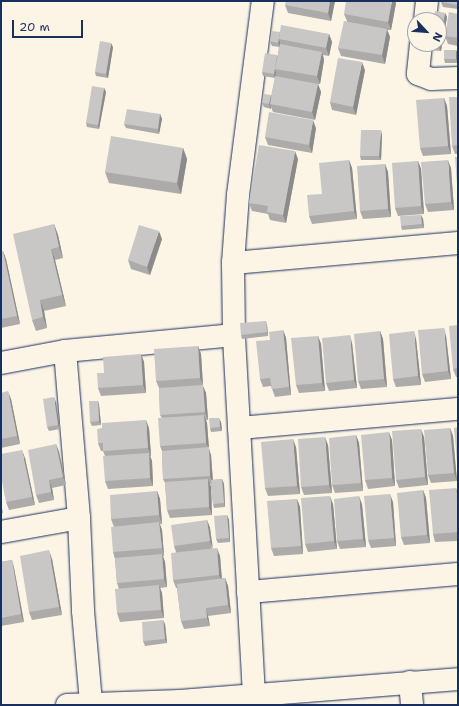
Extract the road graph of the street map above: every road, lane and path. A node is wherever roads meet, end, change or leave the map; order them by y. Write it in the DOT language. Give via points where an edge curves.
graph roads {
  1 [pos="262,1"];
  2 [pos="427,1"];
  3 [pos="425,12"];
  4 [pos="420,52"];
  5 [pos="458,78"];
  6 [pos="458,243"];
  7 [pos="233,263"];
  8 [pos="234,335"];
  9 [pos="65,351"];
  10 [pos="1,363"];
  11 [pos="458,409"];
  12 [pos="239,428"];
  13 [pos="80,518"];
  14 [pos="1,532"];
  15 [pos="458,574"];
  16 [pos="248,592"];
  17 [pos="458,679"];
  18 [pos="410,682"];
  19 [pos="254,695"];
  20 [pos="91,703"];
  21 [pos="180,703"];
  22 [pos="67,705"];
  23 [pos="412,705"];
  1 -- 7 [label="street" via="238,195"];
  2 -- 3 [label="street"];
  4 -- 5 [label="street" via="418,74 431,79"];
  6 -- 7 [label="street"];
  7 -- 8 [label="street"];
  8 -- 9 [label="street"];
  8 -- 12 [label="street"];
  9 -- 10 [label="street"];
  9 -- 13 [label="street"];
  11 -- 12 [label="street"];
  12 -- 16 [label="street"];
  13 -- 14 [label="street"];
  13 -- 20 [label="street"];
  15 -- 16 [label="street"];
  16 -- 19 [label="street"];
  17 -- 18 [label="street"];
  18 -- 19 [label="street"];
  18 -- 23 [label="street"];
  19 -- 21 [label="street"];
  20 -- 21 [label="street"];
  20 -- 22 [label="street"];
}
